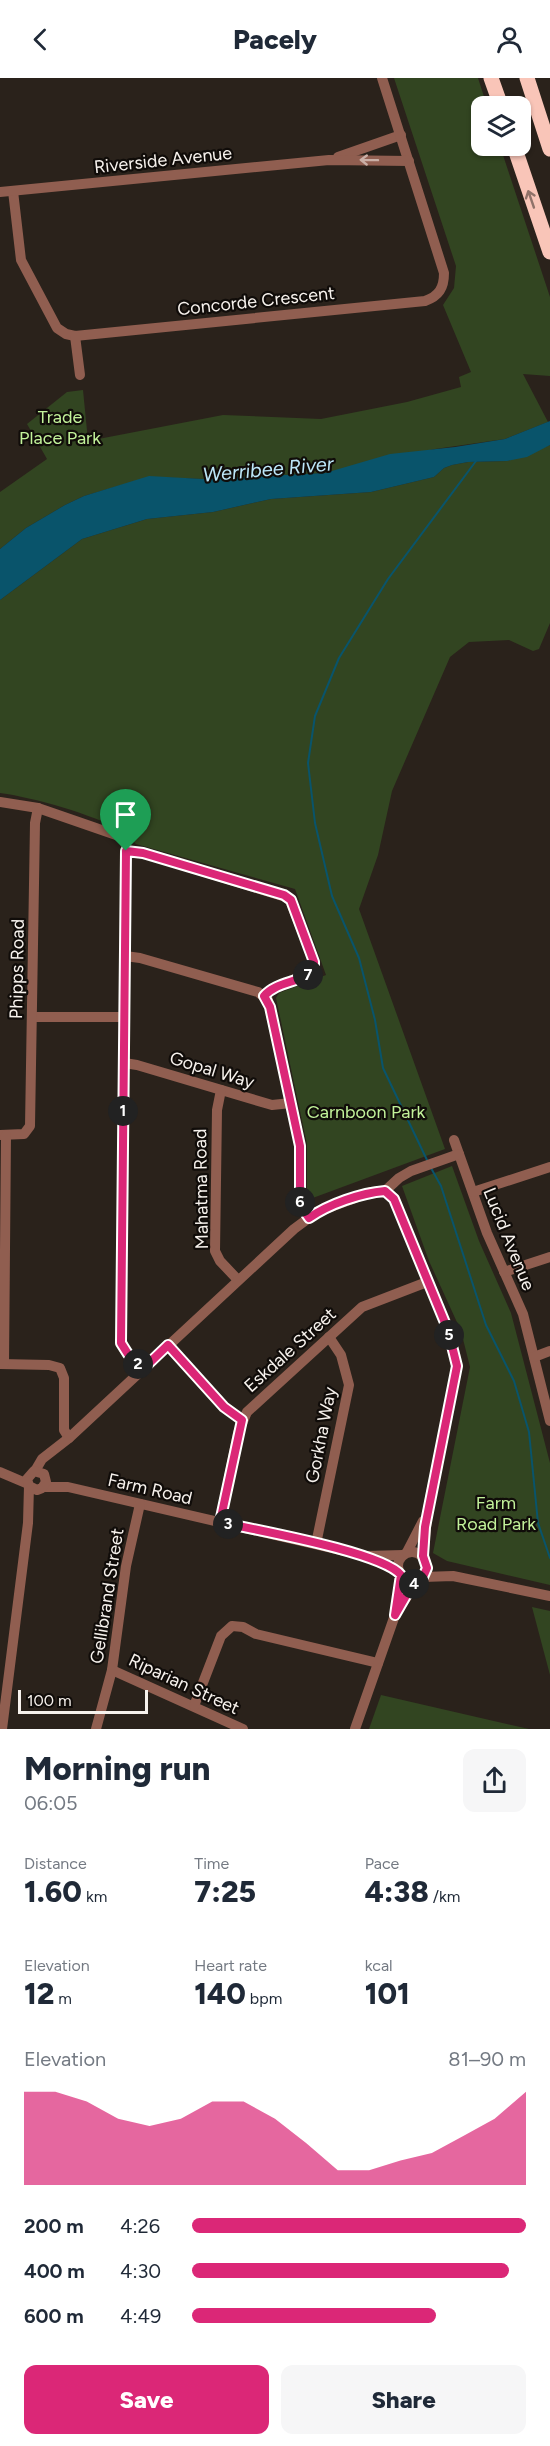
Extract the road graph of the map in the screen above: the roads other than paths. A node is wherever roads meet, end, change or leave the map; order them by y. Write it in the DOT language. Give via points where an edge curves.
graph roads {
  1 [pos="382,78"];
  2 [pos="491,78"];
  3 [pos="527,78"];
  4 [pos="497,96"];
  5 [pos="400,135"];
  6 [pos="550,149"];
  7 [pos="517,156"];
  8 [pos="329,160"];
  9 [pos="409,160"];
  10 [pos="13,191"];
  11 [pos="0,192"];
  12 [pos="550,252"];
  13 [pos="75,336"];
  14 [pos="80,375"];
  15 [pos="0,802"];
  16 [pos="38,808"];
  17 [pos="126,851"];
  18 [pos="125,956"];
  19 [pos="264,996"];
  20 [pos="33,1017"];
  21 [pos="124,1017"];
  22 [pos="124,1063"];
  23 [pos="221,1090"];
  24 [pos="291,1103"];
  25 [pos="3,1135"];
  26 [pos="454,1140"];
  27 [pos="459,1154"];
  28 [pos="550,1167"];
  29 [pos="385,1191"];
  30 [pos="472,1192"];
  31 [pos="309,1218"];
  32 [pos="550,1257"];
  33 [pos="504,1272"];
  34 [pos="238,1280"];
  35 [pos="427,1282"];
  36 [pos="329,1337"];
  37 [pos="168,1345"];
  38 [pos="550,1351"];
  39 [pos="534,1357"];
  40 [pos="2,1364"];
  41 [pos="143,1369"];
  42 [pos="242,1420"];
  43 [pos="550,1421"];
  44 [pos="69,1438"];
  45 [pos="3,1473"];
  46 [pos="40,1478"];
  47 [pos="29,1485"];
  48 [pos="140,1504"];
  49 [pos="428,1509"];
  50 [pos="29,1512"];
  51 [pos="220,1522"];
  52 [pos="316,1544"];
  53 [pos="405,1554"];
  54 [pos="366,1556"];
  55 [pos="424,1557"];
  56 [pos="400,1574"];
  57 [pos="453,1576"];
  58 [pos="421,1578"];
  59 [pos="550,1596"];
  60 [pos="395,1615"];
  61 [pos="378,1663"];
  62 [pos="112,1670"];
  63 [pos="194,1706"];
  64 [pos="2,1729"];
  65 [pos="96,1729"];
  66 [pos="243,1729"];
  67 [pos="354,1729"];
  1 -- 5 [label="street, Concorde Crescent"];
  2 -- 4 [label="highway"];
  3 -- 6 [label="highway"];
  5 -- 8 [label="street, Riverside Avenue"];
  5 -- 9 [label="street, Concorde Crescent"];
  12 -- 7 [label="highway, one-way"];
  9 -- 8 [label="street, Riverside Avenue, one-way"];
  8 -- 10 [label="street, Riverside Avenue"];
  9 -- 13 [label="street, Concorde Crescent" via="444,273 444,283 433,298"];
  10 -- 11 [label="street, Riverside Avenue"];
  10 -- 13 [label="street" via="24,269 57,328"];
  13 -- 14 [label="street"];
  15 -- 16 [label="street"];
  16 -- 17 [label="street" via="119,836"];
  16 -- 20 [label="street, Phipps Road"];
  17 -- 18 [label="street"];
  17 -- 19 [label="street" via="290,898 314,970 276,986"];
  18 -- 19 [label="street"];
  18 -- 21 [label="street"];
  19 -- 24 [label="street" via="270,1007"];
  20 -- 21 [label="street"];
  20 -- 25 [label="street, Phipps Road" via="31,1120 24,1134"];
  21 -- 22 [label="street"];
  22 -- 23 [label="street, Gopal Way"];
  22 -- 41 [label="street" via="121,1337 124,1349"];
  23 -- 24 [label="street, Gopal Way" via="272,1105"];
  23 -- 34 [label="street, Mahatma Road" via="217,1110 215,1251"];
  24 -- 31 [label="street" via="300,1146 300,1205"];
  25 -- 40 [label="street"];
  26 -- 27 [label="street, Lucid Avenue"];
  27 -- 29 [label="street" via="399,1178"];
  27 -- 30 [label="street, Lucid Avenue"];
  28 -- 30 [label="street"];
  29 -- 31 [label="street" via="371,1192"];
  29 -- 35 [label="street" via="394,1199"];
  30 -- 33 [label="street, Lucid Avenue"];
  31 -- 34 [label="street"];
  32 -- 33 [label="street"];
  33 -- 39 [label="street, Lucid Avenue" via="523,1314"];
  34 -- 37 [label="street"];
  35 -- 36 [label="street, Eskdale Street" via="362,1307"];
  35 -- 49 [label="street" via="448,1330 457,1366"];
  36 -- 42 [label="street, Eskdale Street"];
  36 -- 52 [label="street, Gorkha Way" via="340,1355 349,1385"];
  37 -- 41 [label="street"];
  37 -- 42 [label="street" via="224,1407"];
  38 -- 39 [label="street"];
  39 -- 43 [label="street, Lucid Avenue"];
  40 -- 44 [label="street" via="60,1368 64,1378 64,1430"];
  41 -- 44 [label="street"];
  42 -- 51 [label="street, Eskdale Street"];
  44 -- 46 [label="street" via="53,1451"];
  45 -- 46 [label="street, Farm Road"];
  45 -- 47 [label="street, Farm Road"];
  46 -- 47 [label="street, Farm Road" via="37,1490"];
  46 -- 48 [label="street, Farm Road"];
  46 -- 50 [label="street"];
  47 -- 50 [label="street"];
  48 -- 51 [label="street, Farm Road"];
  48 -- 62 [label="street, Gellibrand Street" via="126,1566"];
  49 -- 53 [label="street"];
  49 -- 55 [label="street"];
  50 -- 64 [label="street"];
  51 -- 52 [label="street, Farm Road"];
  52 -- 54 [label="street, Farm Road"];
  53 -- 54 [label="street, Farm Road"];
  53 -- 55 [label="street" via="416,1552"];
  53 -- 56 [label="street" via="398,1563"];
  54 -- 56 [label="street, Farm Road"];
  55 -- 57 [label="street"];
  55 -- 58 [label="street" via="427,1568"];
  56 -- 58 [label="street" via="411,1581"];
  56 -- 60 [label="street"];
  57 -- 58 [label="street"];
  57 -- 59 [label="street"];
  58 -- 60 [label="street"];
  60 -- 61 [label="street"];
  61 -- 63 [label="street" via="232,1626 221,1635"];
  61 -- 67 [label="street"];
  62 -- 63 [label="street, Riparian Street"];
  62 -- 65 [label="street, Gellibrand Street"];
  63 -- 66 [label="street, Riparian Street"];
}
